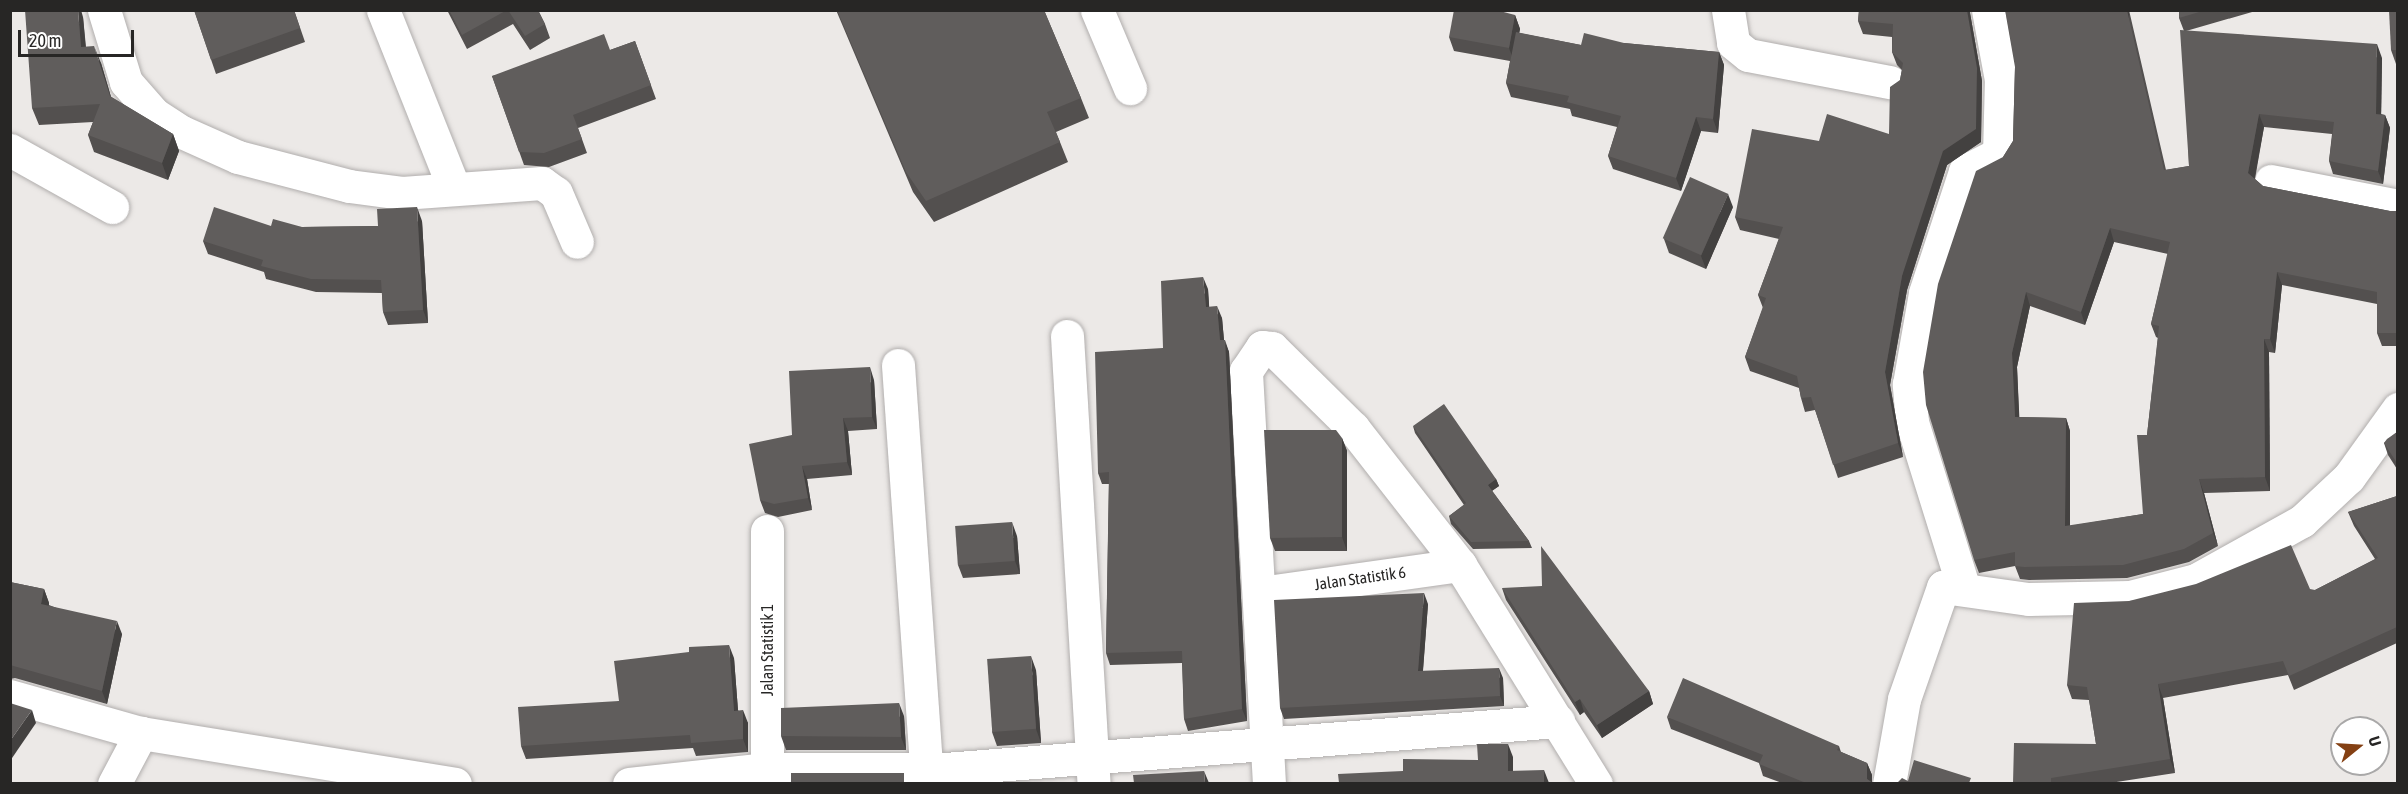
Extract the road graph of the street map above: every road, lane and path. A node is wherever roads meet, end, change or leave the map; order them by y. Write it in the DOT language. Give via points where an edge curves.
graph roads {
  1 [pos="104,10"];
  2 [pos="383,10"];
  3 [pos="1097,10"];
  4 [pos="1728,10"];
  5 [pos="1988,10"];
  6 [pos="1890,82"];
  7 [pos="1130,88"];
  8 [pos="10,150"];
  9 [pos="2271,181"];
  10 [pos="453,186"];
  11 [pos="2397,206"];
  12 [pos="112,207"];
  13 [pos="577,242"];
  14 [pos="1067,336"];
  15 [pos="898,365"];
  16 [pos="2397,409"];
  17 [pos="767,531"];
  18 [pos="1460,565"];
  19 [pos="1963,586"];
  20 [pos="1260,593"];
  21 [pos="10,696"];
  22 [pos="1558,721"];
  23 [pos="141,733"];
  24 [pos="1266,746"];
  25 [pos="1093,770"];
  26 [pos="767,776"];
  27 [pos="927,777"];
  28 [pos="410,779"];
  29 [pos="1602,780"];
  30 [pos="114,783"];
  31 [pos="455,783"];
  32 [pos="629,783"];
  33 [pos="1269,783"];
  34 [pos="1889,783"];
  1 -- 10 [label="street" via="126,82 154,114 182,132 238,157 349,186 402,193"];
  2 -- 10 [label="street"];
  3 -- 7 [label="street"];
  4 -- 6 [label="street" via="1733,43 1748,55"];
  5 -- 19 [label="street" via="2001,80 1999,154 1965,171 1924,293 1909,384 1912,422"];
  8 -- 12 [label="street"];
  9 -- 11 [label="street"];
  10 -- 13 [label="street" via="542,183 556,193"];
  14 -- 25 [label="street"];
  15 -- 27 [label="street"];
  16 -- 19 [label="street" via="2349,477 2302,521 2196,580 2130,597 2028,600"];
  17 -- 26 [label="street, Jalan Statistik 1"];
  18 -- 20 [label="street, Jalan Statistik 6"];
  18 -- 20 [label="street" via="1353,428 1272,348 1263,347 1246,371"];
  18 -- 22 [label="street"];
  19 -- 34 [label="street" via="1946,586 1937,593 1904,699"];
  20 -- 24 [label="street"];
  21 -- 23 [label="street"];
  22 -- 24 [label="street"];
  22 -- 29 [label="street"];
  23 -- 28 [label="street"];
  23 -- 30 [label="street"];
  24 -- 25 [label="street"];
  24 -- 33 [label="street"];
  25 -- 27 [label="street"];
  26 -- 27 [label="street"];
  26 -- 32 [label="street"];
  28 -- 31 [label="street"];
}
